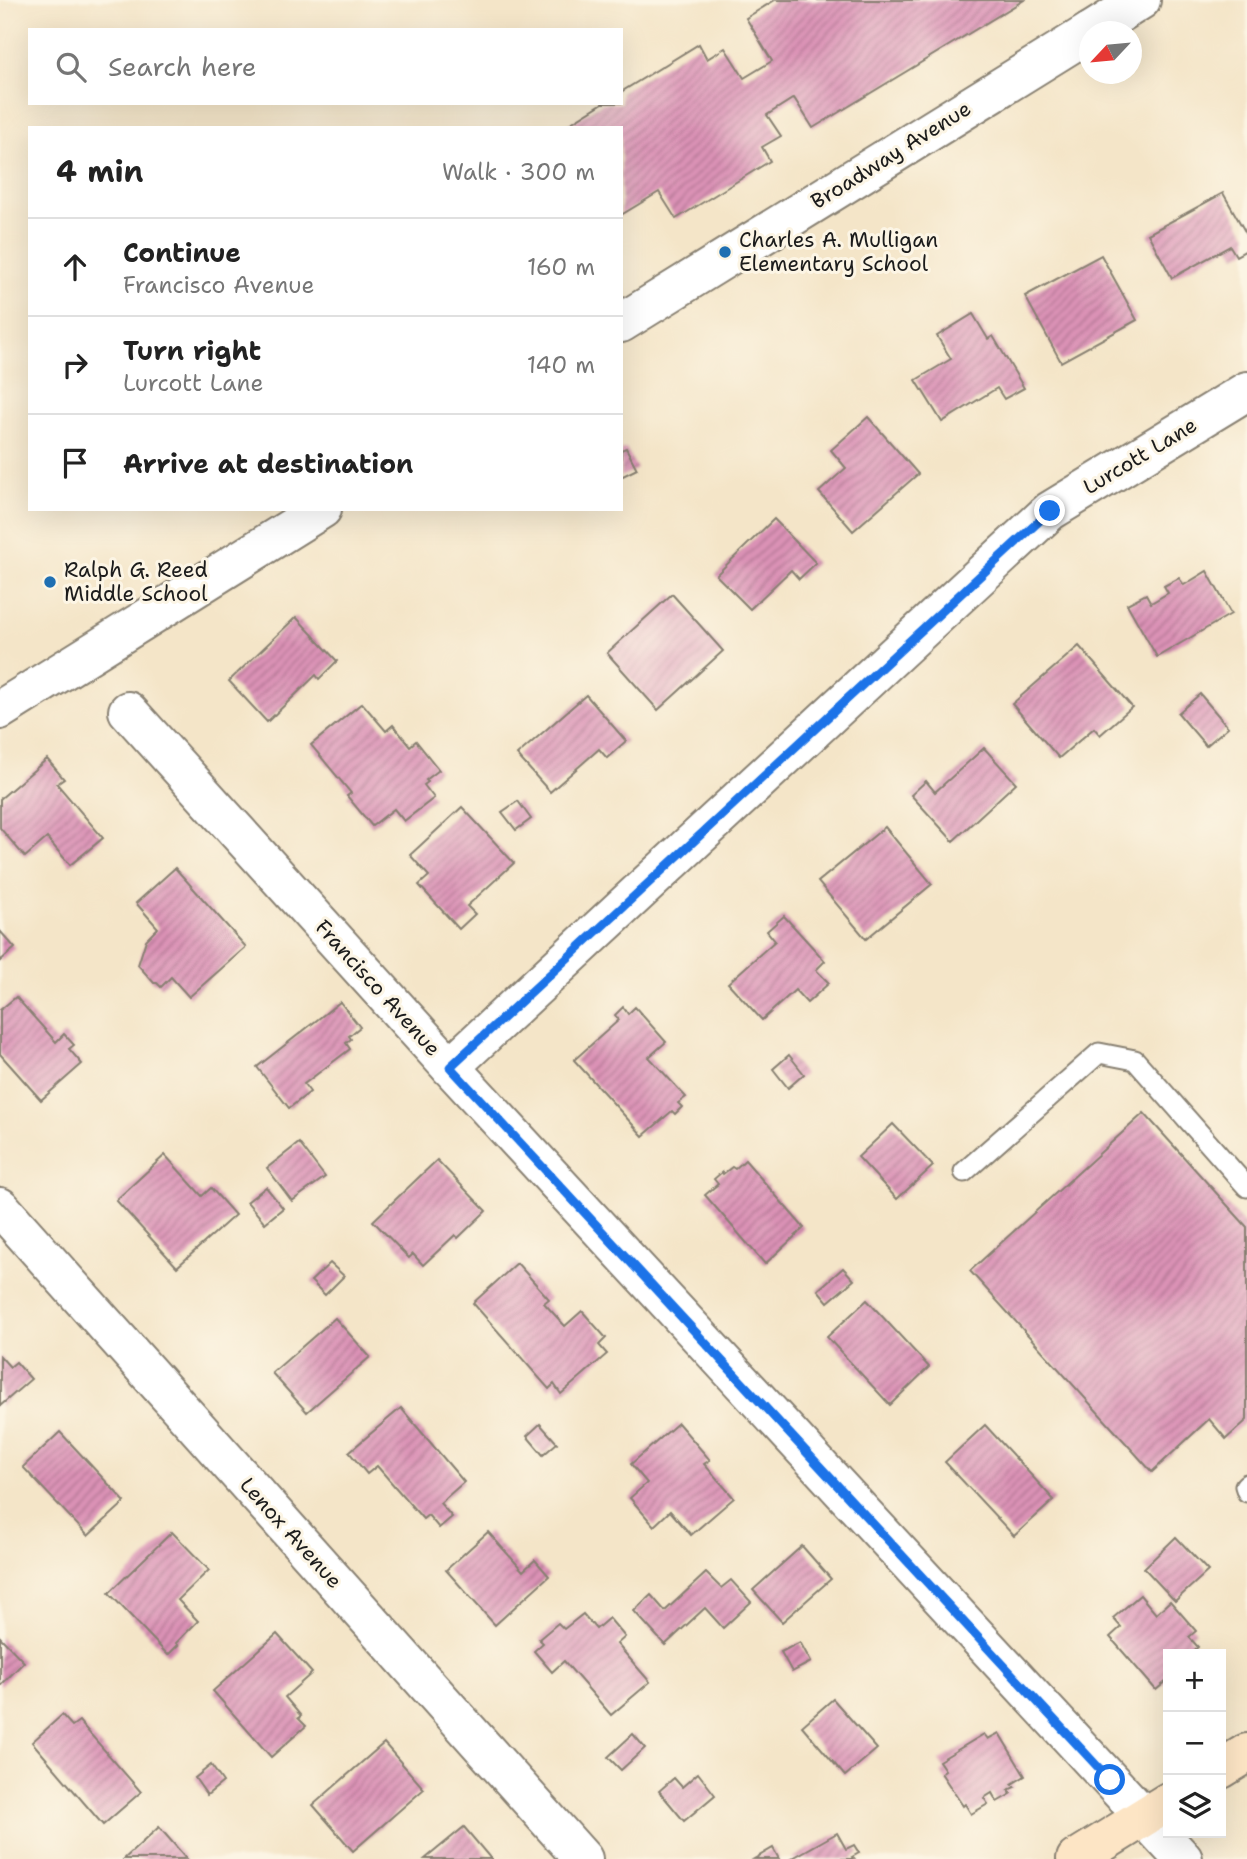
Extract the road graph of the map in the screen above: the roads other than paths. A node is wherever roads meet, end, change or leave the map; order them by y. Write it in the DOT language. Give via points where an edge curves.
graph roads {
  1 [pos="1140,0"];
  2 [pos="1107,21"];
  3 [pos="1079,39"];
  4 [pos="623,322"];
  5 [pos="1247,391"];
  6 [pos="319,511"];
  7 [pos="0,710"];
  8 [pos="128,711"];
  9 [pos="450,1067"];
  10 [pos="964,1172"];
  11 [pos="1247,1187"];
  12 [pos="0,1207"];
  13 [pos="1247,1484"];
  14 [pos="1247,1492"];
  15 [pos="1247,1753"];
  16 [pos="1226,1766"];
  17 [pos="1156,1809"];
  18 [pos="583,1859"];
  19 [pos="1076,1859"];
  20 [pos="1183,1859"];
  1 -- 2 [label="street, Broadway Avenue"];
  3 -- 4 [label="street, Broadway Avenue"];
  5 -- 9 [label="street, Lurcott Lane" via="1050,511"];
  6 -- 7 [label="street"];
  8 -- 9 [label="street, Francisco Avenue"];
  9 -- 17 [label="street, Francisco Avenue"];
  10 -- 11 [label="lane" via="1099,1053 1135,1060"];
  12 -- 18 [label="street, Lenox Avenue"];
  13 -- 14 [label="lane"];
  15 -- 16 [label="street"];
  17 -- 19 [label="street"];
  17 -- 20 [label="street, Francisco Avenue"];
}
